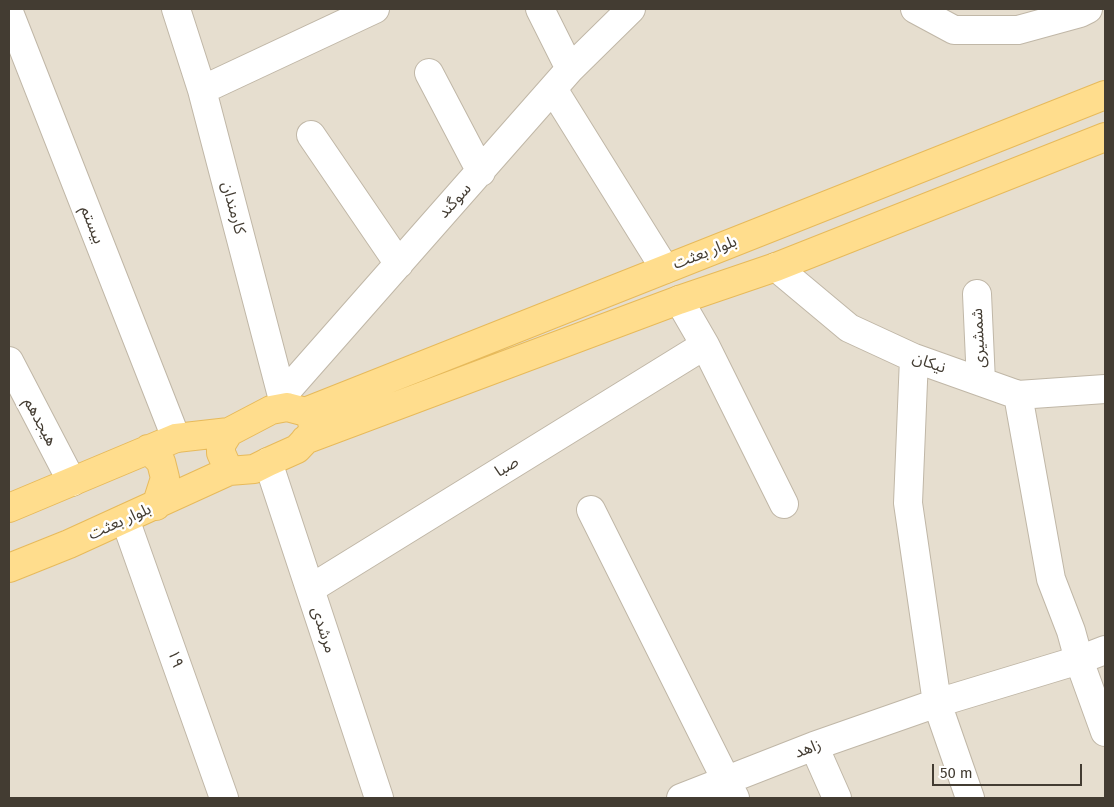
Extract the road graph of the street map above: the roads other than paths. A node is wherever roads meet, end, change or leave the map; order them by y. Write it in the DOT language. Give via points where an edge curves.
graph roads {
  1 [pos="176,9"];
  2 [pos="375,9"];
  3 [pos="540,9"];
  4 [pos="631,9"];
  5 [pos="915,9"];
  6 [pos="1088,9"];
  7 [pos="9,12"];
  8 [pos="429,73"];
  9 [pos="562,79"];
  10 [pos="202,90"];
  11 [pos="1105,95"];
  12 [pos="1030,126"];
  13 [pos="311,135"];
  14 [pos="1105,138"];
  15 [pos="1044,161"];
  16 [pos="481,172"];
  17 [pos="399,264"];
  18 [pos="776,267"];
  19 [pos="665,269"];
  20 [pos="977,294"];
  21 [pos="679,300"];
  22 [pos="705,345"];
  23 [pos="914,358"];
  24 [pos="9,361"];
  25 [pos="981,382"];
  26 [pos="1105,389"];
  27 [pos="1018,395"];
  28 [pos="292,405"];
  29 [pos="229,432"];
  30 [pos="176,438"];
  31 [pos="305,440"];
  32 [pos="148,449"];
  33 [pos="268,462"];
  34 [pos="229,470"];
  35 [pos="72,482"];
  36 [pos="784,504"];
  37 [pos="156,506"];
  38 [pos="9,508"];
  39 [pos="591,510"];
  40 [pos="125,519"];
  41 [pos="9,568"];
  42 [pos="310,589"];
  43 [pos="1105,650"];
  44 [pos="1079,660"];
  45 [pos="937,703"];
  46 [pos="1105,732"];
  47 [pos="814,746"];
  48 [pos="731,789"];
  49 [pos="224,798"];
  50 [pos="379,798"];
  51 [pos="681,798"];
  52 [pos="837,798"];
  53 [pos="970,798"];
  1 -- 10 [label="street, کارمندان"];
  2 -- 10 [label="street"];
  3 -- 9 [label="street"];
  4 -- 9 [label="street, سوگند"];
  5 -- 6 [label="street" via="954,30 1018,30"];
  7 -- 30 [label="street, بیستم"];
  8 -- 16 [label="street"];
  9 -- 16 [label="street, سوگند"];
  9 -- 19 [label="street"];
  10 -- 28 [label="street, کارمندان"];
  11 -- 12 [label="main road, بلوار بعثت"];
  12 -- 15 [label="main road"];
  12 -- 19 [label="main road, بلوار بعثت"];
  13 -- 17 [label="street"];
  14 -- 15 [label="main road"];
  15 -- 18 [label="main road"];
  16 -- 17 [label="street, سوگند"];
  17 -- 28 [label="street, سوگند"];
  18 -- 21 [label="main road"];
  18 -- 23 [label="street, نیکان" via="849,328"];
  19 -- 28 [label="main road, بلوار بعثت"];
  20 -- 25 [label="street, شمشیری"];
  21 -- 22 [label="street"];
  21 -- 31 [label="main road"];
  22 -- 36 [label="street"];
  22 -- 42 [label="street, صبا"];
  23 -- 25 [label="street, نیکان"];
  23 -- 45 [label="street" via="908,503"];
  24 -- 35 [label="street, هیجدهم"];
  25 -- 27 [label="street, نیکان"];
  26 -- 27 [label="street, نیکان"];
  27 -- 44 [label="street" via="1051,579"];
  28 -- 29 [label="main road, بلوار بعثت" via="271,410"];
  28 -- 31 [label="main road" via="311,417 314,431"];
  29 -- 30 [label="main road"];
  29 -- 34 [label="main road" via="221,445"];
  30 -- 32 [label="main road"];
  31 -- 33 [label="main road" via="297,449"];
  32 -- 35 [label="main road"];
  32 -- 37 [label="main road" via="161,462 165,478"];
  33 -- 34 [label="main road" via="254,469"];
  33 -- 42 [label="street, مرشدی"];
  34 -- 37 [label="main road, بلوار بعثت"];
  35 -- 38 [label="main road"];
  37 -- 40 [label="main road, بلوار بعثت"];
  39 -- 48 [label="street"];
  40 -- 41 [label="main road, بلوار بعثت"];
  40 -- 49 [label="street, ۱۹"];
  42 -- 50 [label="street, مرشدی"];
  43 -- 44 [label="street, زاهد"];
  44 -- 45 [label="street, زاهد"];
  44 -- 46 [label="street"];
  45 -- 47 [label="street, زاهد"];
  45 -- 53 [label="street"];
  47 -- 48 [label="street, زاهد"];
  47 -- 52 [label="street"];
  48 -- 51 [label="street, زاهد"];
}
